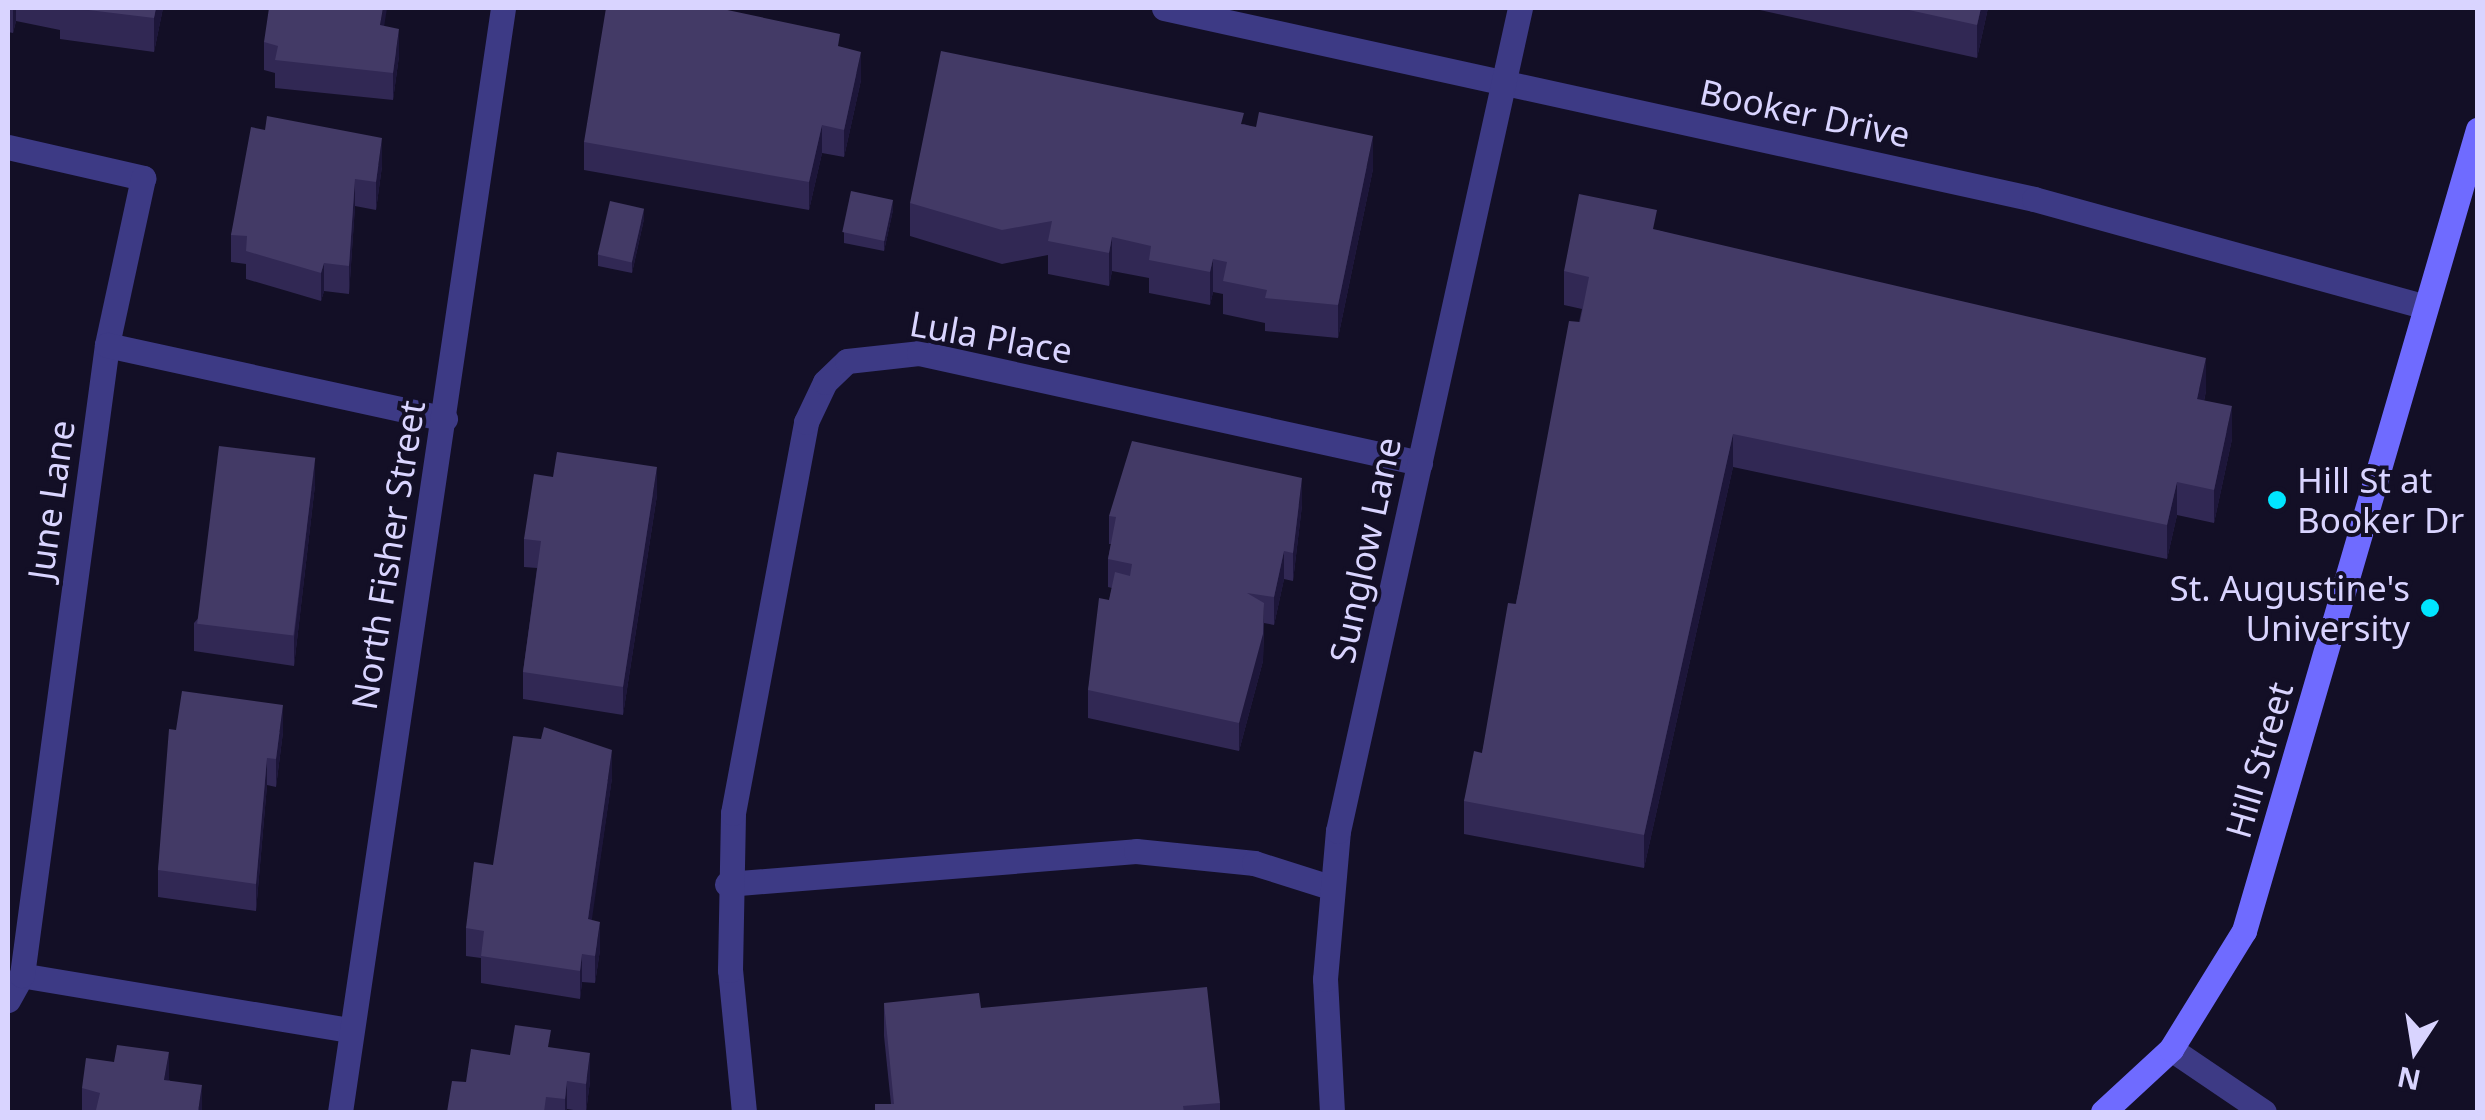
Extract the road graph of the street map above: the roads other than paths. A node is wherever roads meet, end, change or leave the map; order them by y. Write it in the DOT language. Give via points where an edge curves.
graph roads {
  1 [pos="503,8"];
  2 [pos="1164,8"];
  3 [pos="1520,8"];
  4 [pos="1503,79"];
  5 [pos="2478,129"];
  6 [pos="8,147"];
  7 [pos="2425,307"];
  8 [pos="107,345"];
  9 [pos="444,419"];
  10 [pos="1420,463"];
  11 [pos="727,884"];
  12 [pos="1330,887"];
  13 [pos="22,975"];
  14 [pos="8,1000"];
  15 [pos="349,1030"];
  16 [pos="2171,1049"];
  17 [pos="340,1112"];
  18 [pos="744,1112"];
  19 [pos="1332,1112"];
  20 [pos="2103,1112"];
  21 [pos="2264,1112"];
  1 -- 9 [label="street, North Fisher Street"];
  2 -- 4 [label="street, Booker Drive"];
  3 -- 4 [label="street, Sunglow Lane"];
  4 -- 7 [label="street, Booker Drive" via="2034,199"];
  4 -- 10 [label="street, Sunglow Lane"];
  5 -- 7 [label="street, Hill Street"];
  6 -- 8 [label="street, June Lane" via="143,178"];
  7 -- 16 [label="street, Hill Street" via="2244,931"];
  8 -- 9 [label="street"];
  8 -- 13 [label="street, June Lane"];
  9 -- 15 [label="street, North Fisher Street"];
  10 -- 11 [label="street, Lula Place" via="919,354 848,361 825,382 806,422 745,727"];
  10 -- 12 [label="street, Sunglow Lane"];
  11 -- 12 [label="street" via="1136,851 1254,863"];
  11 -- 18 [label="street, Lula Place"];
  12 -- 19 [label="street, Sunglow Lane"];
  13 -- 14 [label="street"];
  13 -- 15 [label="street"];
  15 -- 17 [label="street, North Fisher Street"];
  16 -- 20 [label="street, Hill Street"];
  16 -- 21 [label="street"];
}
